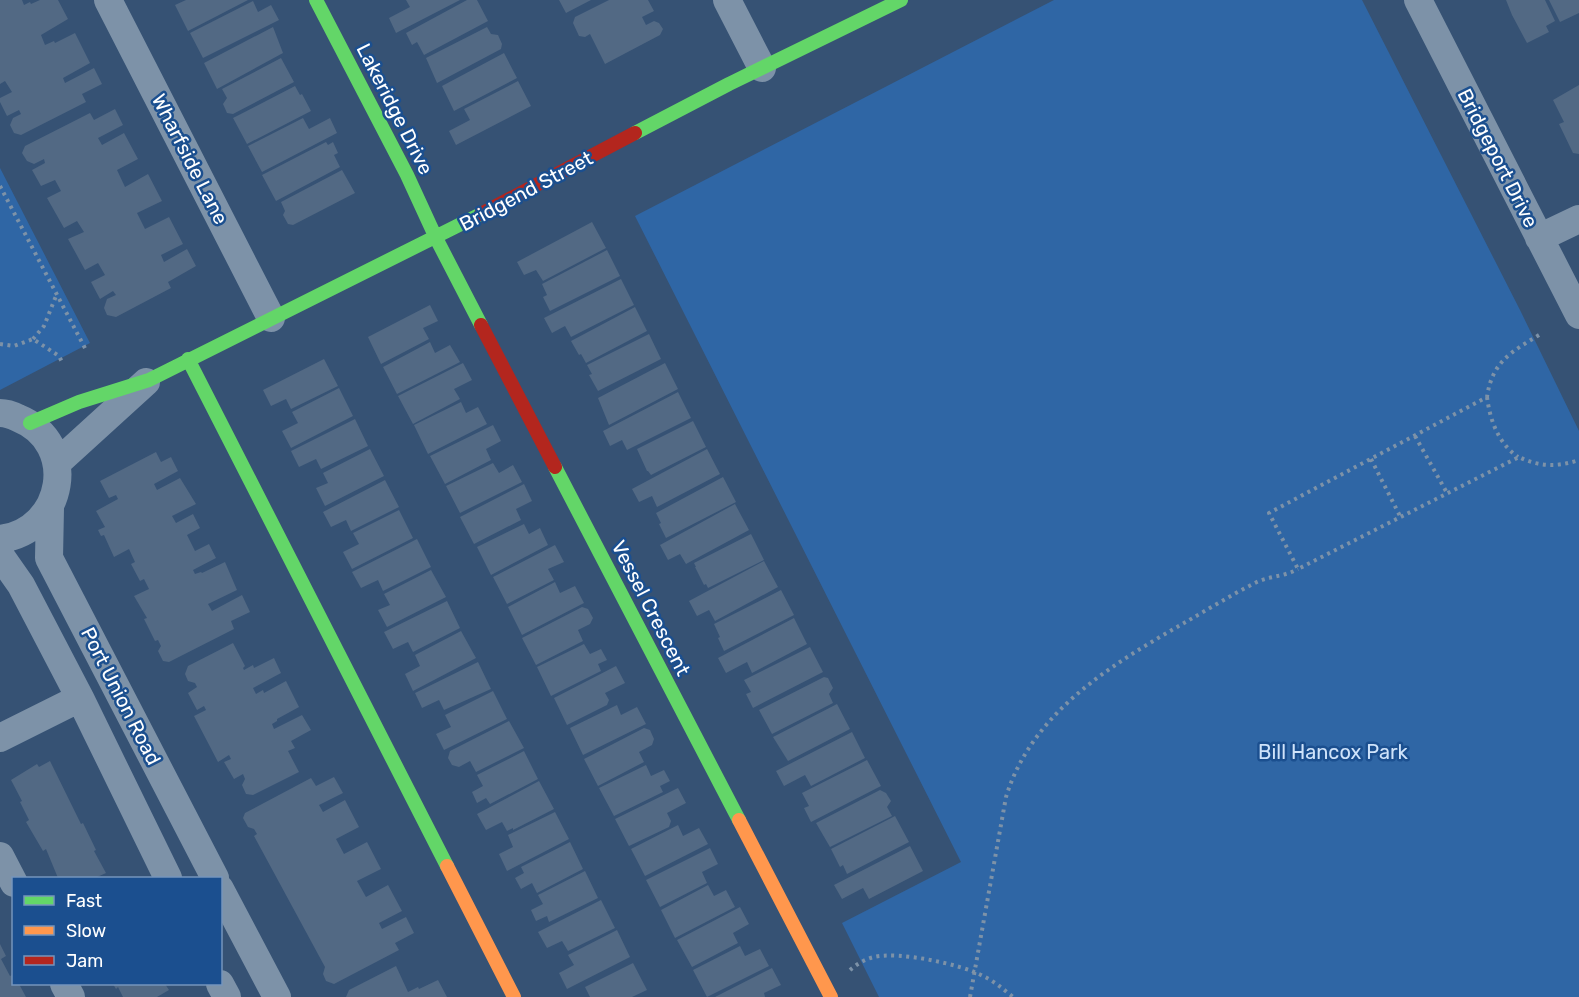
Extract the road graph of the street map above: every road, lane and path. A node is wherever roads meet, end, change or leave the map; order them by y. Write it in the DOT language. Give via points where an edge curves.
graph roads {
  1 [pos="108,0"];
  2 [pos="316,0"];
  3 [pos="727,0"];
  4 [pos="901,0"];
  5 [pos="1418,0"];
  6 [pos="762,68"];
  7 [pos="0,186"];
  8 [pos="1579,219"];
  9 [pos="436,238"];
  10 [pos="1539,238"];
  11 [pos="57,295"];
  12 [pos="1579,315"];
  13 [pos="271,318"];
  14 [pos="1539,335"];
  15 [pos="33,339"];
  16 [pos="0,344"];
  17 [pos="87,352"];
  18 [pos="188,359"];
  19 [pos="63,364"];
  20 [pos="149,380"];
  21 [pos="1487,397"];
  22 [pos="0,413"];
  23 [pos="30,423"];
  24 [pos="1415,436"];
  25 [pos="1519,458"];
  26 [pos="1371,459"];
  27 [pos="1579,460"];
  28 [pos="57,463"];
  29 [pos="1447,493"];
  30 [pos="50,508"];
  31 [pos="1400,516"];
  32 [pos="0,539"];
  33 [pos="0,555"];
  34 [pos="1298,569"];
  35 [pos="80,698"];
  36 [pos="0,738"];
  37 [pos="0,856"];
  38 [pos="167,877"];
  39 [pos="214,877"];
  40 [pos="12,879"];
  41 [pos="222,893"];
  42 [pos="975,972"];
  43 [pos="828,992"];
  44 [pos="271,995"];
  45 [pos="514,997"];
  46 [pos="970,997"];
  47 [pos="1013,997"];
  1 -- 13 [label="street, Wharfside Lane"];
  2 -- 9 [label="street, Lakeridge Drive"];
  3 -- 6 [label="street"];
  4 -- 6 [label="street, Bridgend Street"];
  5 -- 10 [label="street, Bridgeport Drive"];
  6 -- 9 [label="street, Bridgend Street"];
  7 -- 11 [label="path"];
  8 -- 10 [label="street"];
  9 -- 13 [label="street, Bridgend Street"];
  9 -- 43 [label="street, Vessel Crescent"];
  10 -- 12 [label="street, Bridgeport Drive"];
  11 -- 15 [label="path" via="44,326"];
  11 -- 17 [label="path"];
  13 -- 18 [label="street, Bridgend Street"];
  14 -- 21 [label="path" via="1503,359 1492,376"];
  15 -- 16 [label="path" via="14,346"];
  15 -- 19 [label="path" via="59,356"];
  18 -- 20 [label="street, Bridgend Street"];
  18 -- 45 [label="street"];
  20 -- 23 [label="street, Bridgend Street" via="79,402"];
  20 -- 28 [label="street, Bridgend Street"];
  21 -- 24 [label="path"];
  21 -- 25 [label="path" via="1490,416 1502,440"];
  22 -- 23 [label="street"];
  23 -- 28 [label="street" via="47,440"];
  24 -- 26 [label="path"];
  24 -- 29 [label="path"];
  25 -- 27 [label="path" via="1551,466"];
  25 -- 29 [label="path"];
  26 -- 31 [label="path"];
  26 -- 34 [label="path" via="1269,513"];
  28 -- 30 [label="street, Port Union Road" via="57,486"];
  29 -- 31 [label="path"];
  30 -- 32 [label="street" via="34,526 14,538"];
  30 -- 39 [label="street, Port Union Road" via="49,558"];
  31 -- 34 [label="path"];
  33 -- 35 [label="street, Port Union Road" via="21,585"];
  34 -- 42 [label="path" via="1258,581 1146,645 1105,671 1039,733 1016,769 1006,797"];
  35 -- 36 [label="street"];
  35 -- 38 [label="street, Port Union Road"];
  37 -- 40 [label="street"];
  41 -- 44 [label="street"];
  42 -- 43 [label="path" via="908,957 880,956 862,962"];
  42 -- 46 [label="path"];
  42 -- 47 [label="path"];
}
